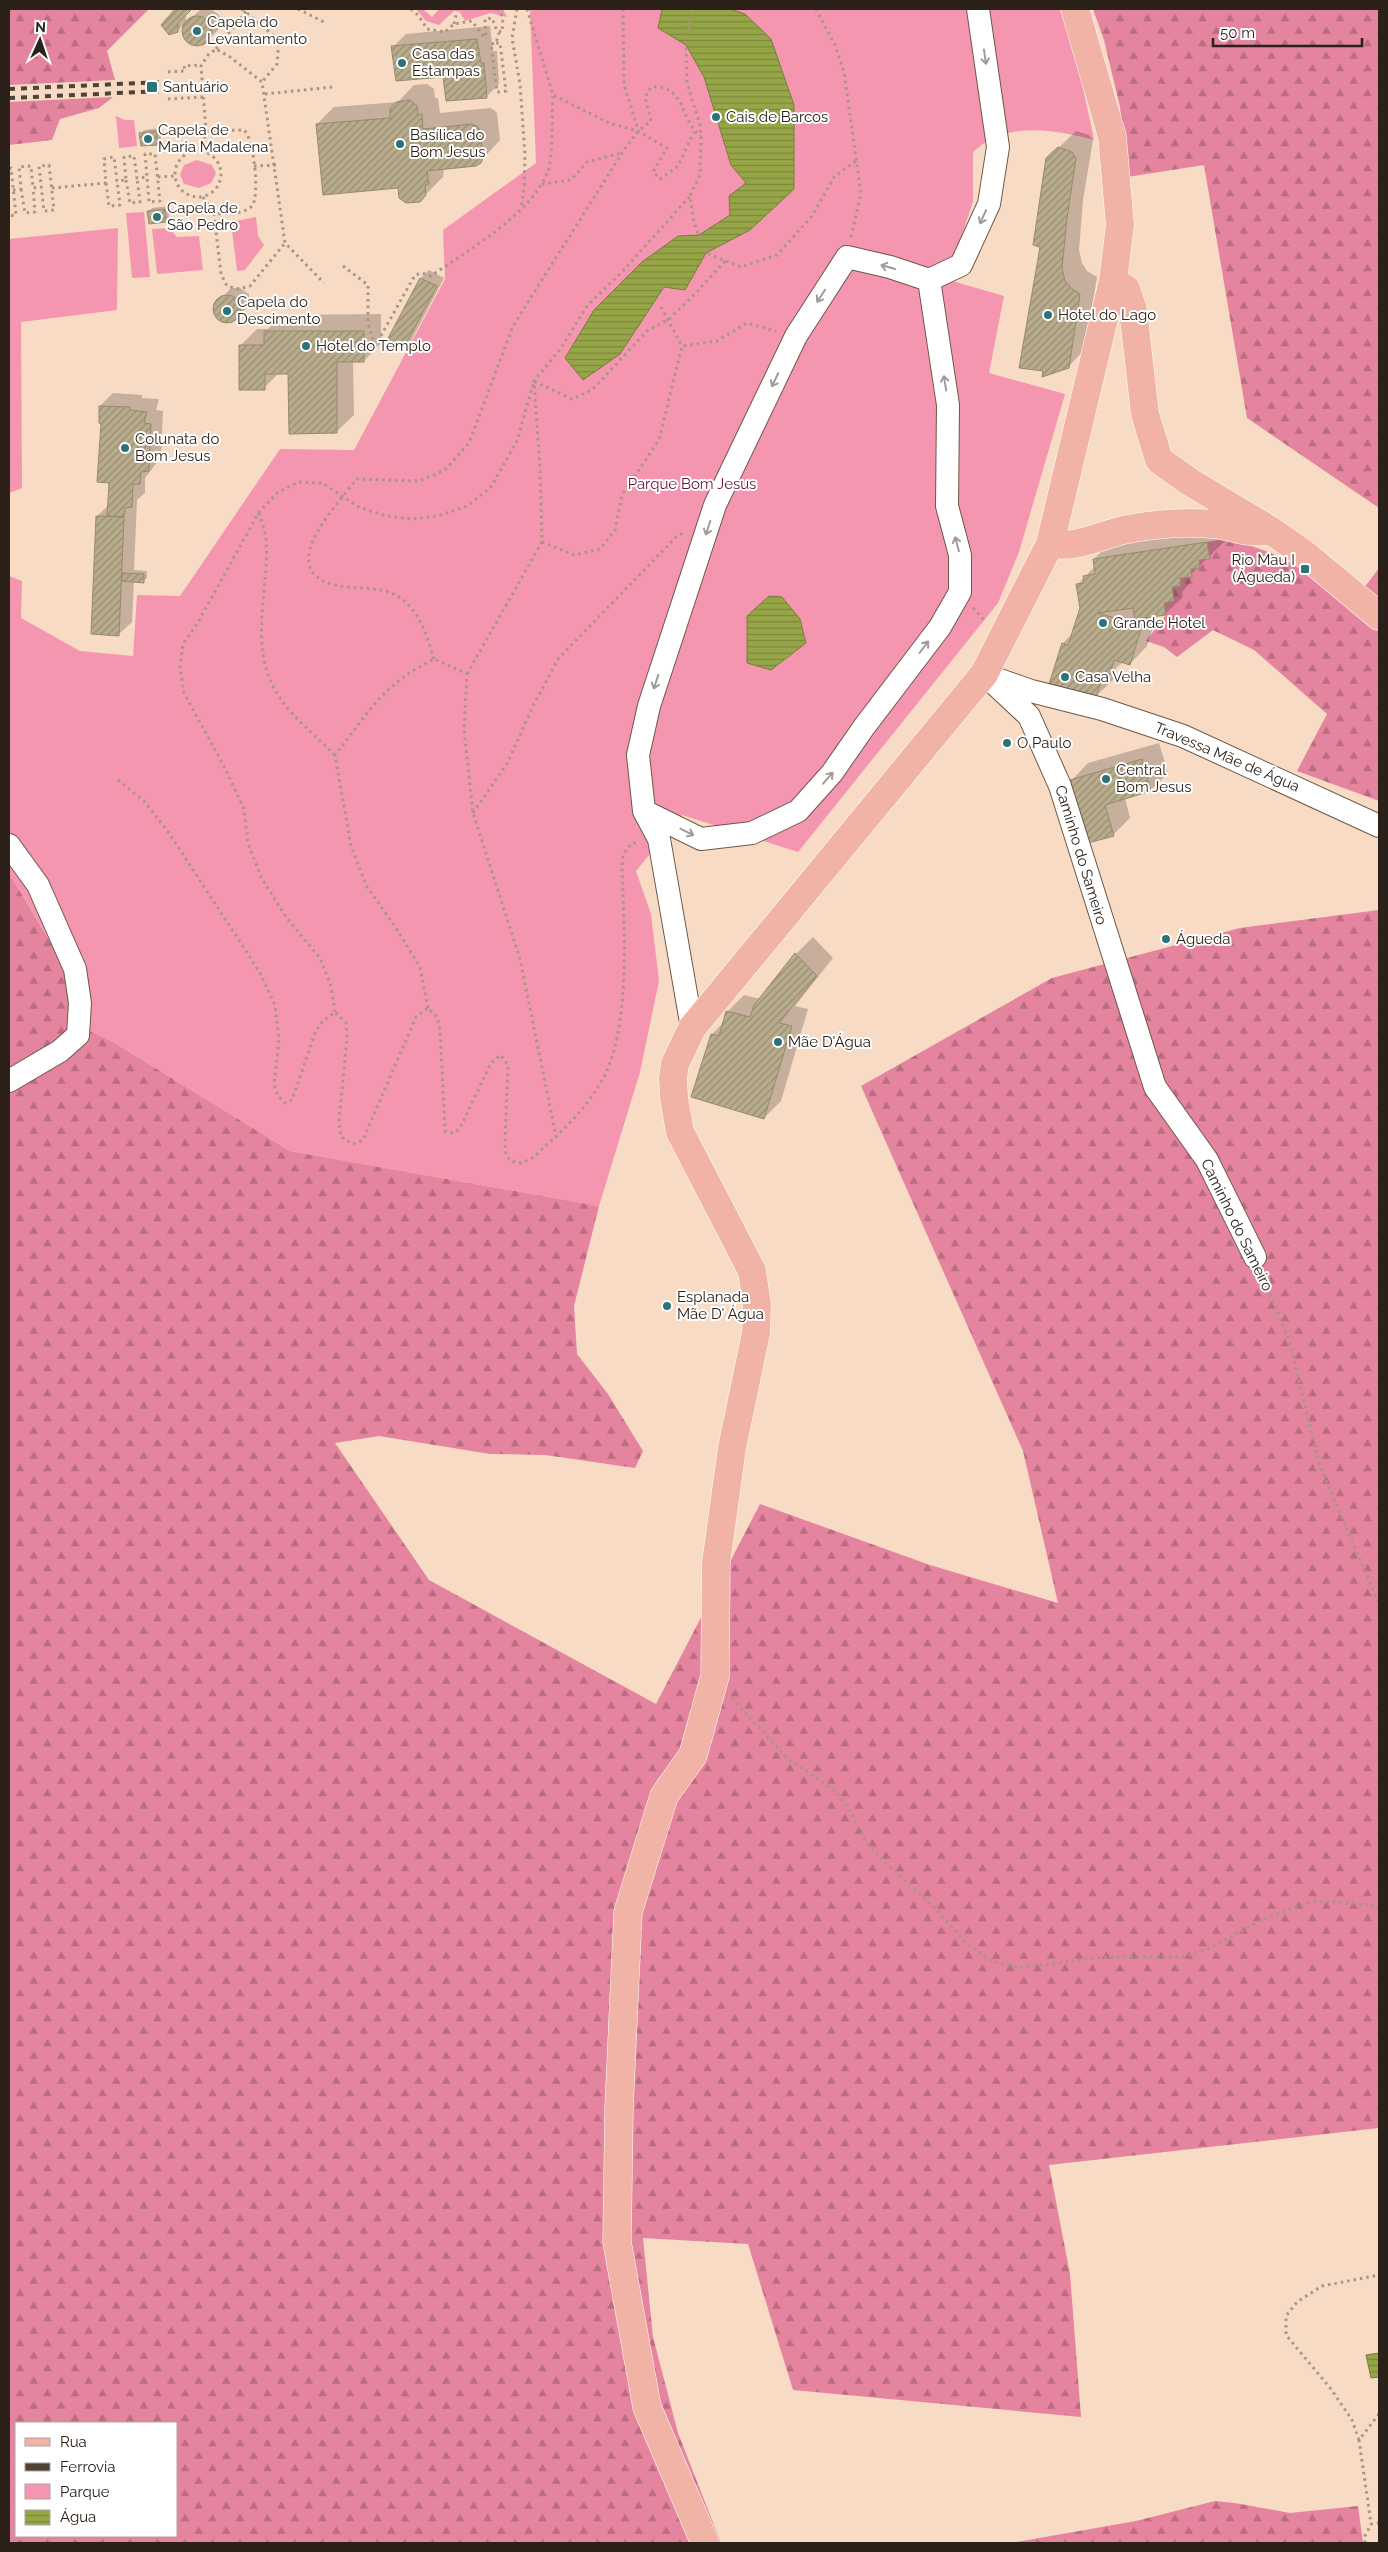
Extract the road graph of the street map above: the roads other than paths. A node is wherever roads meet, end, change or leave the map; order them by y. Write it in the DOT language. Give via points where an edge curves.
graph roads {
  1 [pos="978,9"];
  2 [pos="1075,9"];
  3 [pos="929,280"];
  4 [pos="1113,281"];
  5 [pos="1270,530"];
  6 [pos="1050,544"];
  7 [pos="1379,616"];
  8 [pos="984,674"];
  9 [pos="644,811"];
  10 [pos="1379,826"];
  11 [pos="9,845"];
  12 [pos="692,1028"];
  13 [pos="9,1081"];
  14 [pos="1255,1257"];
  15 [pos="705,2543"];
  1 -- 3 [label="street, one-way" via="998,147 989,204 961,265"];
  2 -- 4 [label="main road" via="1112,136 1120,225"];
  3 -- 9 [label="street, one-way" via="847,256 796,336 711,518 649,706 638,755"];
  9 -- 3 [label="street, one-way" via="701,839 752,834 798,811 832,773 940,627 960,592 960,554 947,506 948,405"];
  4 -- 5 [label="main road" via="1126,289 1133,310 1145,414 1159,460"];
  4 -- 6 [label="main road"];
  5 -- 6 [label="main road" via="1250,533 1219,525 1179,524 1128,529 1068,546"];
  5 -- 7 [label="main road" via="1307,556"];
  6 -- 8 [label="main road"];
  8 -- 10 [label="street, Travessa Mãe de Água" via="1031,692 1102,709 1184,736"];
  8 -- 12 [label="main road"];
  8 -- 14 [label="street, Caminho do Sameiro" via="1030,716 1060,786 1156,1087 1207,1160"];
  9 -- 12 [label="street" via="659,839"];
  11 -- 13 [label="street" via="38,885 75,969 80,1003 78,1035 60,1051"];
  12 -- 15 [label="main road" via="677,1058 673,1078 680,1132 752,1271 757,1305 756,1333 732,1448 716,1564 715,1676 693,1755 664,1796 628,1912 617,2242 647,2407"];
}
